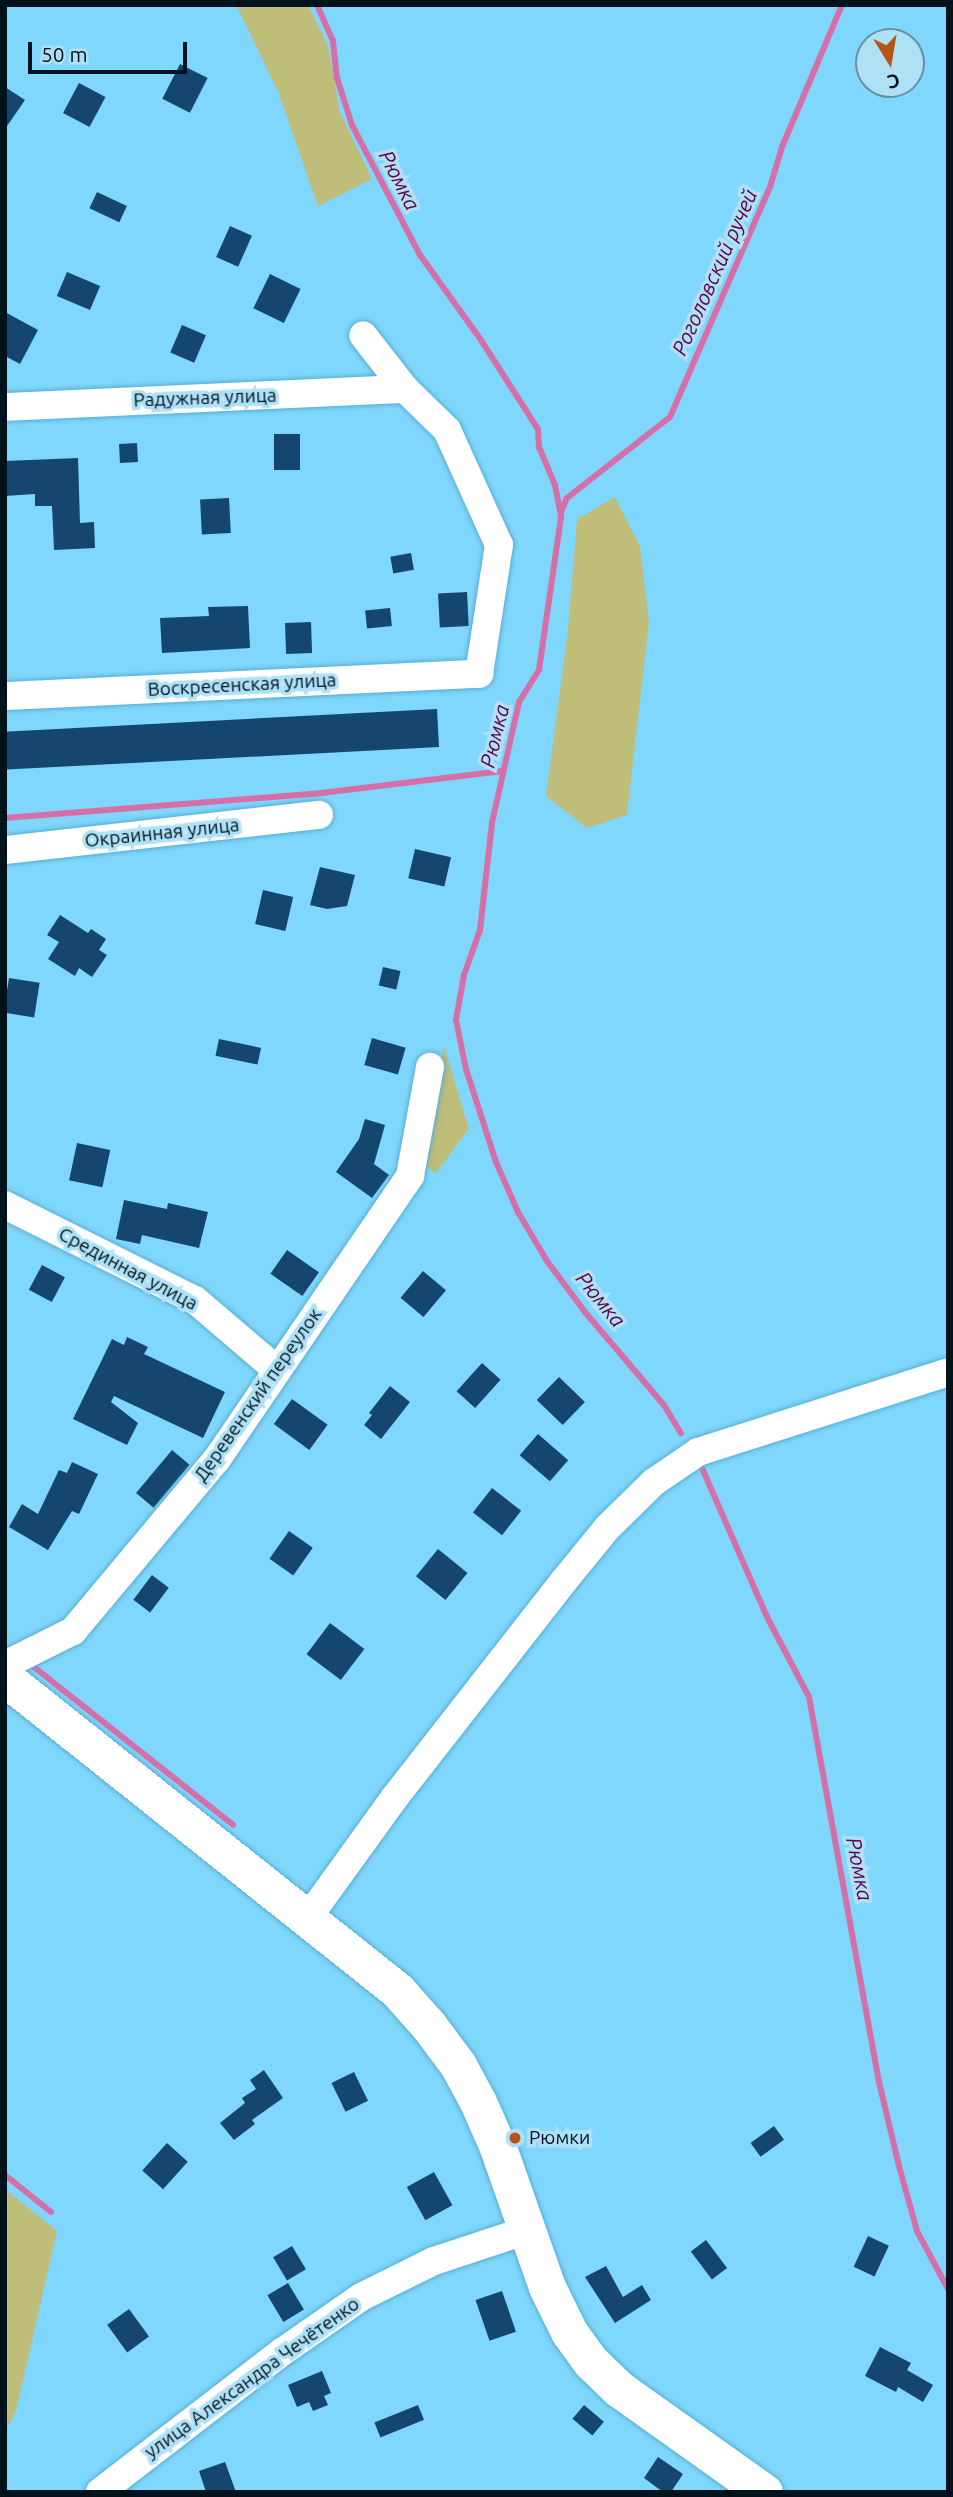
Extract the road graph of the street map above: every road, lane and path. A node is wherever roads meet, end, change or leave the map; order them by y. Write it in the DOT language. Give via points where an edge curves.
graph roads {
  1 [pos="363,335"];
  2 [pos="405,389"];
  3 [pos="5,407"];
  4 [pos="5,696"];
  5 [pos="319,816"];
  6 [pos="5,850"];
  7 [pos="430,1067"];
  8 [pos="5,1205"];
  9 [pos="277,1370"];
  10 [pos="948,1372"];
  11 [pos="5,1665"];
  12 [pos="5,1678"];
  13 [pos="307,1919"];
  14 [pos="528,2231"];
  15 [pos="100,2492"];
  16 [pos="764,2492"];
  1 -- 2 [label="street"];
  2 -- 3 [label="street, Радужная улица"];
  2 -- 4 [label="street, Воскресенская улица" via="447,430 499,545 479,674"];
  5 -- 6 [label="street, Окраинная улица"];
  7 -- 9 [label="street, Деревенский переулок" via="410,1176"];
  8 -- 9 [label="street, Срединная улица" via="195,1300"];
  9 -- 11 [label="street, Деревенский переулок" via="217,1460 73,1631"];
  10 -- 13 [label="street" via="698,1452 654,1482 607,1528 563,1582 394,1797"];
  12 -- 13 [label="main road"];
  13 -- 14 [label="main road" via="397,1990 458,2065 497,2145"];
  14 -- 15 [label="street, улица Александра Чечётенко" via="434,2262 361,2297"];
  14 -- 16 [label="main road" via="547,2287 569,2332 592,2362 619,2389"];
}
